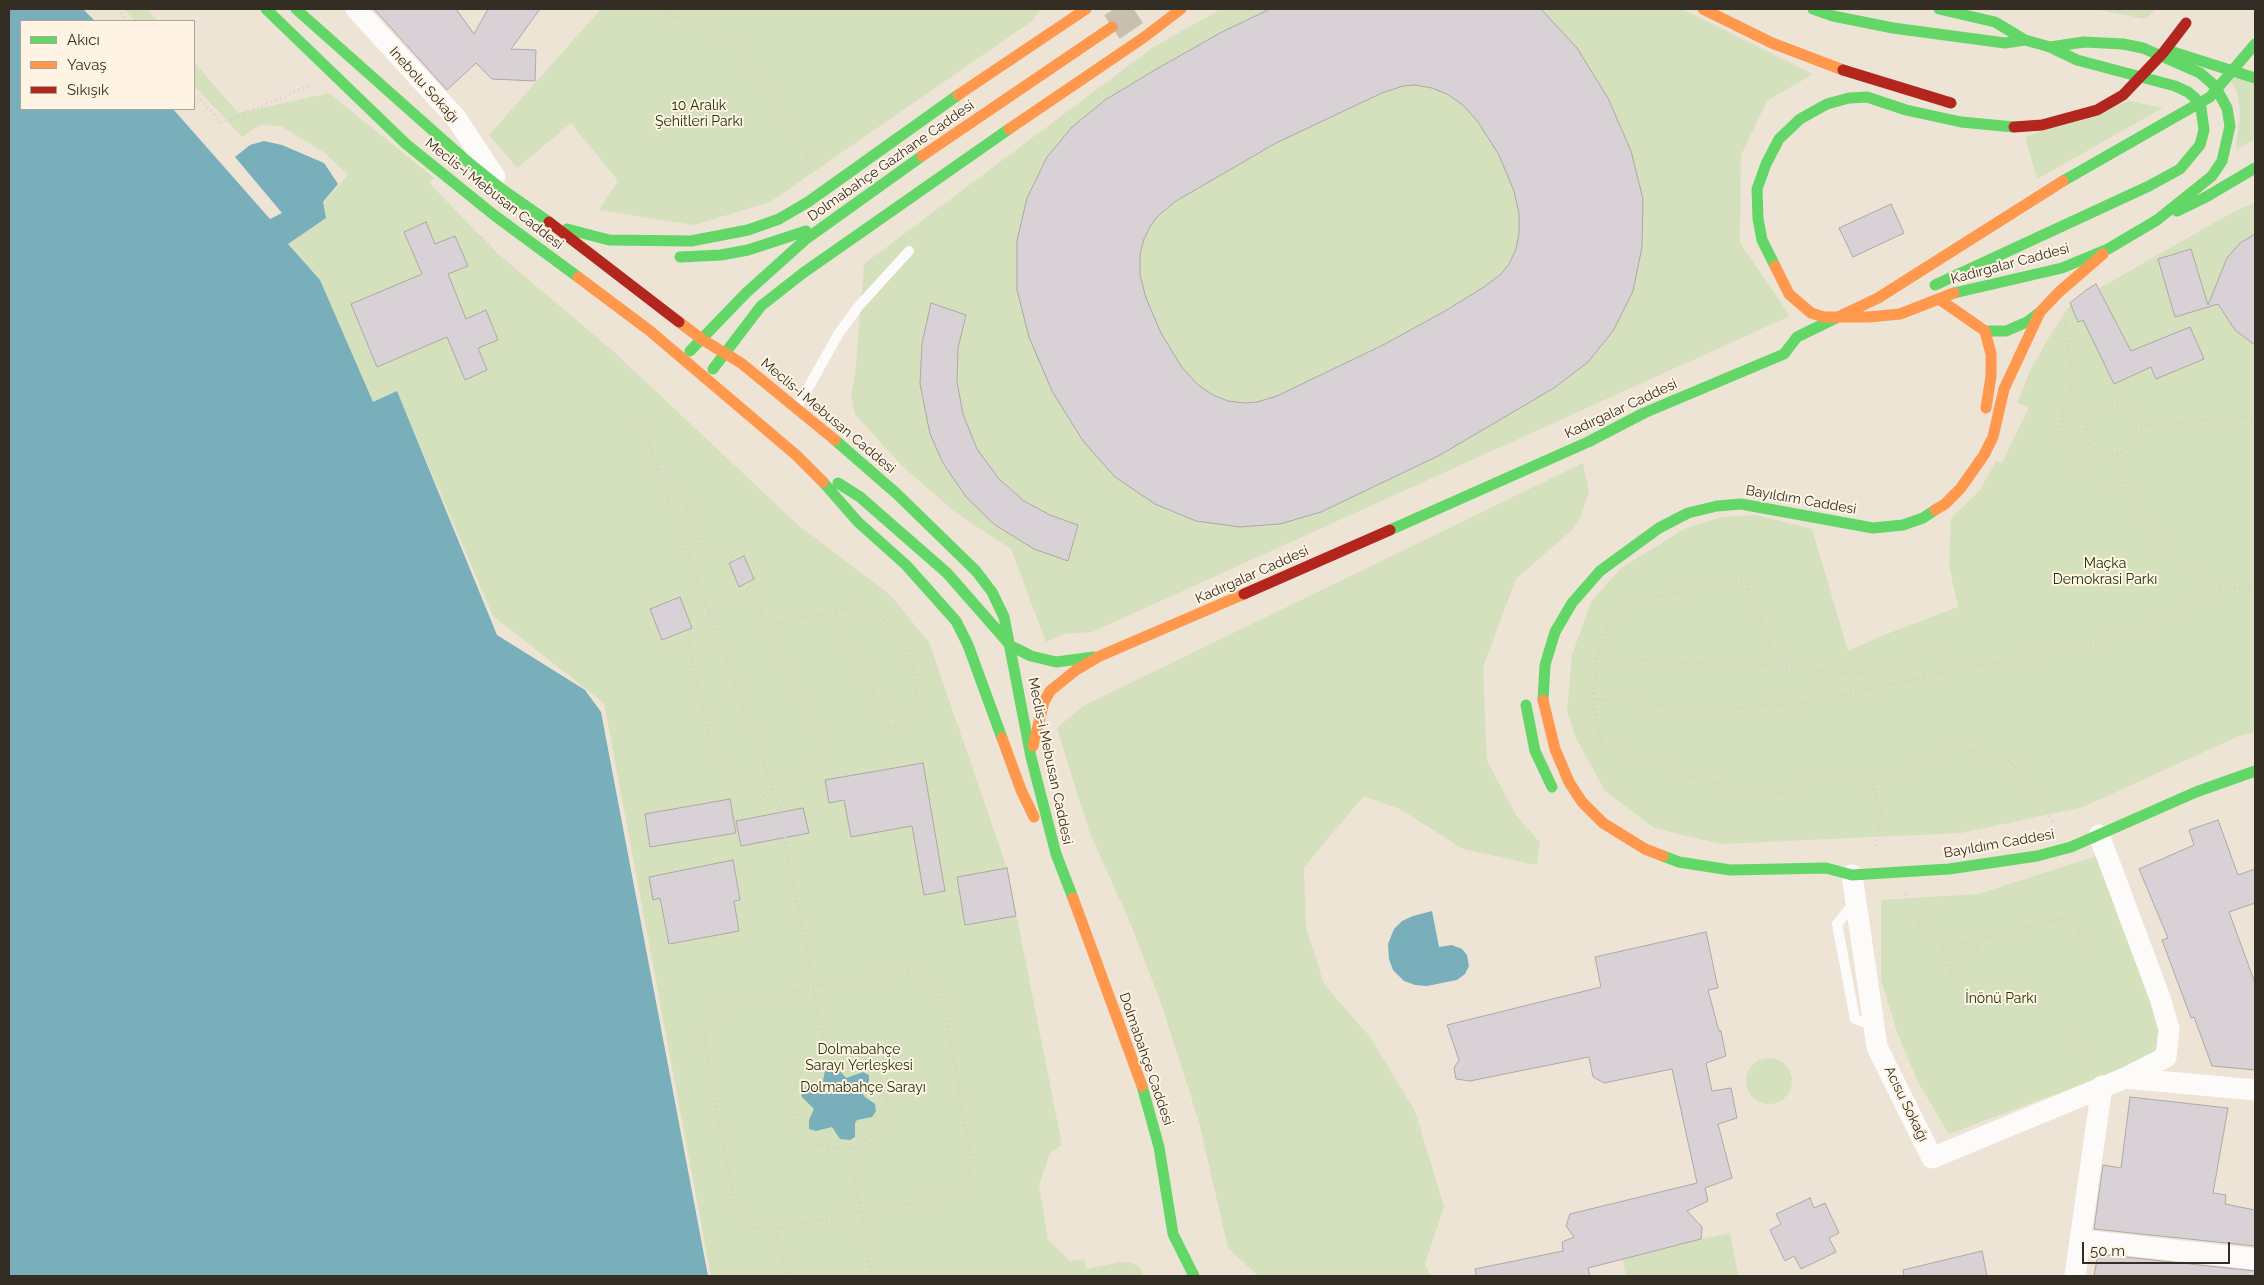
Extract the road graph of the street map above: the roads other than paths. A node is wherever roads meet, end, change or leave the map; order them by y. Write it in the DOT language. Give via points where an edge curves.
graph roads {
  1 [pos="266,9"];
  2 [pos="296,9"];
  3 [pos="356,9"];
  4 [pos="1086,9"];
  5 [pos="1181,9"];
  6 [pos="1703,9"];
  7 [pos="1813,9"];
  8 [pos="1939,9"];
  9 [pos="1173,13"];
  10 [pos="1112,27"];
  11 [pos="2025,40"];
  12 [pos="2255,44"];
  13 [pos="2050,47"];
  14 [pos="2143,48"];
  15 [pos="2255,78"];
  16 [pos="2119,82"];
  17 [pos="1961,105"];
  18 [pos="2255,168"];
  19 [pos="503,190"];
  20 [pos="832,220"];
  21 [pos="2157,220"];
  22 [pos="555,226"];
  23 [pos="608,240"];
  24 [pos="2108,249"];
  25 [pos="639,251"];
  26 [pos="909,251"];
  27 [pos="669,257"];
  28 [pos="1938,299"];
  29 [pos="2040,312"];
  30 [pos="1880,316"];
  31 [pos="1838,317"];
  32 [pos="1985,331"];
  33 [pos="703,340"];
  34 [pos="724,355"];
  35 [pos="682,358"];
  36 [pos="706,378"];
  37 [pos="796,408"];
  38 [pos="1983,418"];
  39 [pos="807,464"];
  40 [pos="1839,510"];
  41 [pos="1857,513"];
  42 [pos="1896,513"];
  43 [pos="1880,515"];
  44 [pos="1011,646"];
  45 [pos="1100,656"];
  46 [pos="1526,690"];
  47 [pos="1031,757"];
  48 [pos="2255,771"];
  49 [pos="1556,794"];
  50 [pos="2099,835"];
  51 [pos="1056,854"];
  52 [pos="1843,879"];
  53 [pos="2125,1078"];
  54 [pos="2102,1086"];
  55 [pos="2255,1090"];
  56 [pos="2080,1240"];
  57 [pos="2255,1259"];
  58 [pos="1194,1276"];
  59 [pos="2075,1276"];
  1 -- 35 [label="main road, Meclis-i Mebusan Caddesi" via="419,155"];
  2 -- 19 [label="main road, Meclis-i Mebusan Caddesi"];
  3 -- 19 [label="street, Inebolu Sokağı" via="456,118"];
  4 -- 23 [label="main road" via="931,113 808,202 779,218 748,230 691,241"];
  5 -- 9 [label="main road"];
  6 -- 17 [label="main road" via="1828,65"];
  7 -- 11 [label="main road" via="1928,34 2005,43"];
  8 -- 11 [label="main road" via="1995,22"];
  9 -- 34 [label="main road" via="1143,38 921,188 803,273 762,306"];
  10 -- 20 [label="main road, Dolmabahçe Gazhane Caddesi"];
  11 -- 13 [label="main road"];
  12 -- 31 [label="main road" via="2210,97 2049,189 1878,298"];
  13 -- 14 [label="main road" via="2101,42"];
  13 -- 30 [label="main road" via="2077,60 2154,79 2188,92 2201,108 2204,130 2200,145 2180,169 1916,294"];
  14 -- 15 [label="main road" via="2174,52"];
  14 -- 21 [label="main road" via="2200,73 2215,86 2227,108 2230,126 2222,160 2212,176"];
  16 -- 31 [label="main road" via="2142,67 2189,19 2123,95 2097,110 2042,125 2005,127 1961,122 1866,97 1827,104 1800,119 1779,139 1763,172 1758,189 1761,233 1789,294 1811,313"];
  18 -- 21 [label="main road" via="2206,197"];
  19 -- 22 [label="main road, Meclis-i Mebusan Caddesi"];
  20 -- 27 [label="main road" via="748,250 721,255"];
  20 -- 33 [label="main road, Dolmabahçe Gazhane Caddesi" via="764,276"];
  21 -- 24 [label="main road, Kadırgalar Caddesi"];
  22 -- 23 [label="main road"];
  22 -- 33 [label="main road, Meclis-i Mebusan Caddesi"];
  23 -- 25 [label="main road"];
  24 -- 28 [label="main road, Kadırgalar Caddesi" via="2062,268 1963,290"];
  24 -- 29 [label="main road, Bayıldım Caddesi"];
  26 -- 37 [label="lane" via="839,333"];
  28 -- 30 [label="main road, Kadırgalar Caddesi" via="1900,314"];
  28 -- 32 [label="main road"];
  29 -- 32 [label="main road" via="2006,331"];
  29 -- 52 [label="main road, Bayıldım Caddesi" via="2004,389 1992,437 1984,454 1960,489 1945,504 1923,518 1903,525 1873,528 1741,504 1688,513 1652,533 1600,571 1572,603 1555,632 1545,665 1543,703 1555,750 1582,802 1604,823 1645,849 1679,862 1730,870 1826,868"];
  30 -- 31 [label="main road, Kadırgalar Caddesi"];
  31 -- 45 [label="main road, Kadırgalar Caddesi" via="1798,337 1784,354 1644,413 1588,442"];
  32 -- 38 [label="main road" via="1991,376"];
  33 -- 34 [label="main road, Meclis-i Mebusan Caddesi"];
  33 -- 35 [label="main road, Dolmabahçe Gazhane Caddesi"];
  34 -- 36 [label="main road"];
  34 -- 37 [label="main road, Meclis-i Mebusan Caddesi" via="741,363"];
  35 -- 36 [label="main road, Meclis-i Mebusan Caddesi"];
  36 -- 39 [label="main road, Meclis-i Mebusan Caddesi"];
  37 -- 44 [label="main road, Meclis-i Mebusan Caddesi" via="897,494 976,571 992,592 1004,617"];
  39 -- 44 [label="main road" via="860,497 915,544 947,573"];
  39 -- 51 [label="main road, Meclis-i Mebusan Caddesi" via="858,522 906,564 956,621 978,670 1021,790"];
  40 -- 41 [label="main road, Bayıldım Caddesi"];
  42 -- 43 [label="main road"];
  44 -- 45 [label="main road, Kadırgalar Caddesi" via="1030,656 1056,662"];
  44 -- 47 [label="main road, Meclis-i Mebusan Caddesi"];
  45 -- 47 [label="main road, Kadırgalar Caddesi" via="1050,691 1044,702"];
  46 -- 49 [label="main road" via="1535,751"];
  47 -- 51 [label="main road, Meclis-i Mebusan Caddesi"];
  48 -- 50 [label="main road, Bayıldım Caddesi" via="2196,792"];
  50 -- 52 [label="main road, Bayıldım Caddesi" via="2071,847 1991,864"];
  50 -- 53 [label="street, Acısu Sokağı" via="2169,1029 2166,1057"];
  51 -- 58 [label="main road, Dolmabahçe Caddesi" via="1132,1056 1159,1147 1173,1234"];
  52 -- 54 [label="street, Acısu Sokağı" via="1854,903 1877,1047 1932,1158"];
  53 -- 54 [label="street, Acısu Sokağı"];
  53 -- 55 [label="street, Acısu Sokağı"];
  54 -- 56 [label="street"];
  56 -- 57 [label="street"];
  56 -- 59 [label="street"];
}
